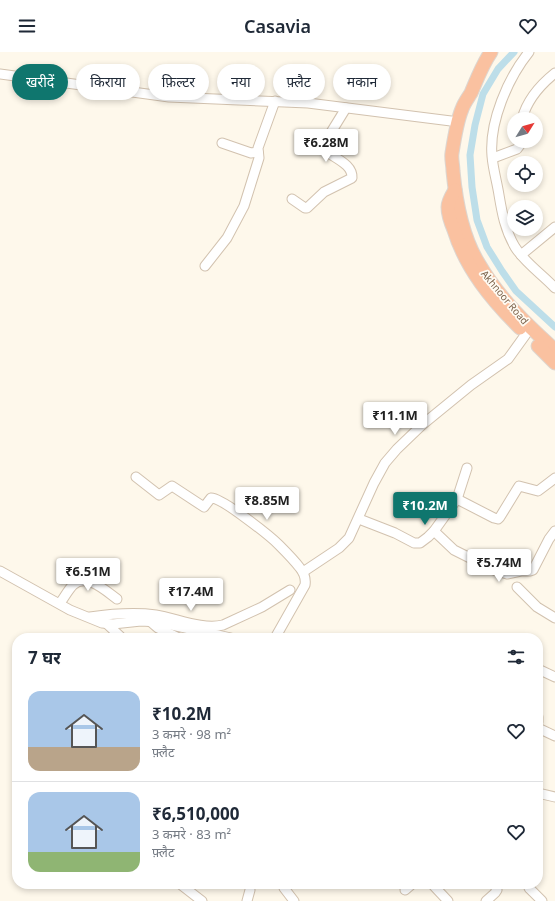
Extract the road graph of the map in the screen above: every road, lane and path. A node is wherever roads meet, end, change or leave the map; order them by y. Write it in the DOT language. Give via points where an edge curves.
graph roads {
  1 [pos="491,52"];
  2 [pos="529,52"];
  3 [pos="555,73"];
  4 [pos="0,74"];
  5 [pos="274,105"];
  6 [pos="345,111"];
  7 [pos="525,112"];
  8 [pos="459,122"];
  9 [pos="222,143"];
  10 [pos="518,148"];
  11 [pos="258,152"];
  12 [pos="493,158"];
  13 [pos="455,190"];
  14 [pos="292,199"];
  15 [pos="555,226"];
  16 [pos="520,255"];
  17 [pos="206,266"];
  18 [pos="555,288"];
  19 [pos="526,334"];
  20 [pos="553,346"];
  21 [pos="555,363"];
  22 [pos="467,468"];
  23 [pos="136,477"];
  24 [pos="555,478"];
  25 [pos="457,499"];
  26 [pos="359,519"];
  27 [pos="434,531"];
  28 [pos="555,531"];
  29 [pos="0,571"];
  30 [pos="302,572"];
  31 [pos="517,588"];
  32 [pos="290,590"];
  33 [pos="118,598"];
  34 [pos="60,604"];
  35 [pos="90,618"];
  36 [pos="555,618"];
  37 [pos="150,621"];
  38 [pos="106,624"];
  39 [pos="116,633"];
  40 [pos="168,633"];
  41 [pos="207,633"];
  42 [pos="278,633"];
  43 [pos="543,671"];
  44 [pos="555,677"];
  45 [pos="543,730"];
  46 [pos="555,736"];
  47 [pos="543,794"];
  48 [pos="555,797"];
  49 [pos="186,889"];
  50 [pos="285,889"];
  51 [pos="437,889"];
  52 [pos="497,889"];
  53 [pos="530,889"];
  54 [pos="250,890"];
  55 [pos="202,901"];
  56 [pos="247,901"];
  57 [pos="294,901"];
  58 [pos="448,901"];
  59 [pos="486,901"];
  60 [pos="542,901"];
  1 -- 8 [label="highway, Akhnoor Road" via="462,109"];
  2 -- 12 [label="street" via="499,107 492,136"];
  3 -- 7 [label="street" via="541,85"];
  4 -- 5 [label="street" via="169,97"];
  5 -- 6 [label="street" via="308,103"];
  5 -- 11 [label="street"];
  6 -- 8 [label="street"];
  6 -- 14 [label="street" via="322,147 344,162 352,178 324,192 307,208"];
  8 -- 13 [label="highway, Akhnoor Road" via="452,155"];
  9 -- 11 [label="street" via="251,153"];
  10 -- 12 [label="street"];
  11 -- 17 [label="street" via="259,158 241,212 227,238"];
  12 -- 16 [label="street" via="503,218"];
  13 -- 19 [label="highway" via="448,206 449,217 463,255 490,297"];
  13 -- 20 [label="highway, Akhnoor Road" via="463,227 479,266 502,296"];
  15 -- 16 [label="street"];
  16 -- 18 [label="street"];
  19 -- 21 [label="highway"];
  19 -- 26 [label="street" via="508,359 471,385 397,449 385,463 374,483"];
  22 -- 25 [label="street"];
  23 -- 30 [label="street" via="159,495 172,486 204,507 211,498 229,506 268,535"];
  24 -- 25 [label="street" via="538,491 519,486 498,518"];
  25 -- 27 [label="street"];
  26 -- 27 [label="street" via="417,543"];
  26 -- 30 [label="street" via="345,543"];
  27 -- 28 [label="street" via="458,552 507,574 533,570"];
  29 -- 34 [label="street"];
  30 -- 42 [label="street" via="305,585"];
  31 -- 36 [label="street" via="537,607"];
  32 -- 35 [label="street" via="262,607 216,627 149,614"];
  33 -- 34 [label="street" via="94,584 81,581 73,585"];
  34 -- 35 [label="street"];
  35 -- 38 [label="street"];
  37 -- 38 [label="street"];
  37 -- 40 [label="street"];
  37 -- 41 [label="street"];
  38 -- 39 [label="street"];
  43 -- 44 [label="street"];
  45 -- 46 [label="street"];
  47 -- 48 [label="street"];
  49 -- 55 [label="street"];
  50 -- 57 [label="street"];
  51 -- 58 [label="street"];
  52 -- 59 [label="street"];
  53 -- 60 [label="street"];
  54 -- 56 [label="street"];
}
